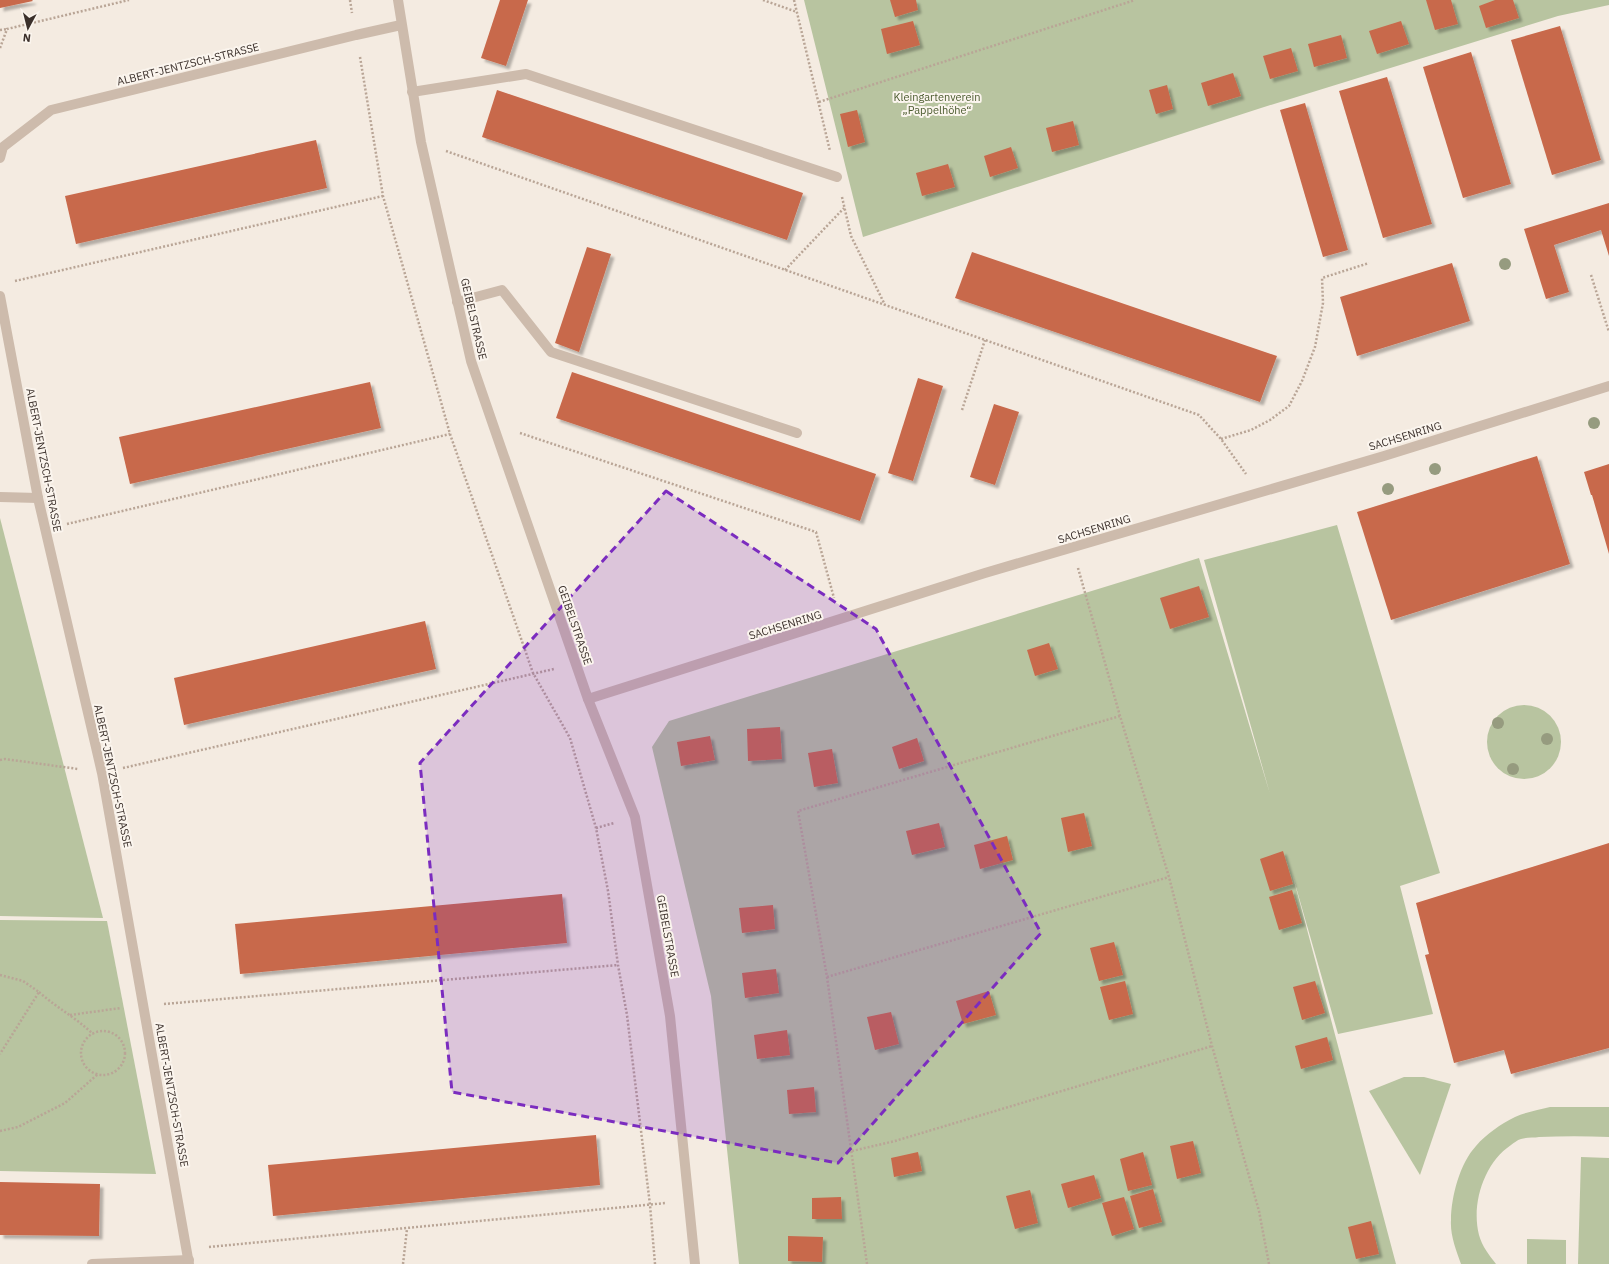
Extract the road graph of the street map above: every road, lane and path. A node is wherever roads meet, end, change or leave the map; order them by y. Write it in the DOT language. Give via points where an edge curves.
graph roads {
  1 [pos="129,0"];
  2 [pos="350,0"];
  3 [pos="398,0"];
  4 [pos="763,0"];
  5 [pos="1135,0"];
  6 [pos="797,12"];
  7 [pos="401,25"];
  8 [pos="7,29"];
  9 [pos="0,30"];
  10 [pos="356,35"];
  11 [pos="0,48"];
  12 [pos="412,92"];
  13 [pos="819,102"];
  14 [pos="421,142"];
  15 [pos="0,158"];
  16 [pos="837,177"];
  17 [pos="383,196"];
  18 [pos="844,207"];
  19 [pos="1370,263"];
  20 [pos="785,270"];
  21 [pos="1591,275"];
  22 [pos="8,282"];
  23 [pos="0,296"];
  24 [pos="457,302"];
  25 [pos="1609,332"];
  26 [pos="985,340"];
  27 [pos="1609,386"];
  28 [pos="962,410"];
  29 [pos="493,424"];
  30 [pos="797,433"];
  31 [pos="450,434"];
  32 [pos="1221,439"];
  33 [pos="1259,492"];
  34 [pos="0,497"];
  35 [pos="38,498"];
  36 [pos="45,530"];
  37 [pos="1074,548"];
  38 [pos="840,620"];
  39 [pos="576,665"];
  40 [pos="533,673"];
  41 [pos="588,699"];
  42 [pos="1120,716"];
  43 [pos="0,760"];
  44 [pos="102,773"];
  45 [pos="1169,878"];
  46 [pos="618,965"];
  47 [pos="0,975"];
  48 [pos="827,977"];
  49 [pos="39,992"];
  50 [pos="144,1006"];
  51 [pos="70,1015"];
  52 [pos="93,1034"];
  53 [pos="1212,1046"];
  54 [pos="0,1054"];
  55 [pos="98,1074"];
  56 [pos="0,1131"];
  57 [pos="852,1151"];
  58 [pos="650,1205"];
  59 [pos="407,1229"];
  60 [pos="188,1258"];
  61 [pos="92,1264"];
  62 [pos="403,1264"];
  63 [pos="655,1264"];
  64 [pos="695,1264"];
  65 [pos="867,1264"];
  66 [pos="1269,1264"];
  1 -- 8 [label="path"];
  2 -- 10 [label="path"];
  3 -- 7 [label="street, GEIBELSTRASSE"];
  4 -- 6 [label="path"];
  5 -- 13 [label="path"];
  7 -- 10 [label="street, ALBERT-JENTZSCH-STRASSE"];
  7 -- 12 [label="street, GEIBELSTRASSE"];
  8 -- 9 [label="path"];
  8 -- 11 [label="path"];
  10 -- 15 [label="street, ALBERT-JENTZSCH-STRASSE" via="51,110 3,147"];
  10 -- 17 [label="path"];
  12 -- 14 [label="street, GEIBELSTRASSE"];
  12 -- 16 [label="street" via="526,74"];
  14 -- 20 [label="path"];
  14 -- 24 [label="street, GEIBELSTRASSE"];
  17 -- 22 [label="path"];
  17 -- 31 [label="path"];
  18 -- 20 [label="path"];
  19 -- 32 [label="path" via="1322,278 1323,303 1315,347 1289,406 1251,430"];
  20 -- 26 [label="path"];
  21 -- 25 [label="path"];
  23 -- 35 [label="street, ALBERT-JENTZSCH-STRASSE"];
  24 -- 29 [label="street, GEIBELSTRASSE" via="471,361"];
  24 -- 30 [label="street" via="502,290 550,352"];
  26 -- 28 [label="path"];
  26 -- 32 [label="path" via="1199,415"];
  27 -- 33 [label="street, SACHSENRING"];
  29 -- 38 [label="path" via="816,532"];
  29 -- 39 [label="street, GEIBELSTRASSE"];
  31 -- 36 [label="path"];
  31 -- 40 [label="path"];
  32 -- 33 [label="path"];
  33 -- 37 [label="street, SACHSENRING"];
  34 -- 35 [label="street"];
  35 -- 36 [label="street, ALBERT-JENTZSCH-STRASSE"];
  36 -- 44 [label="street, ALBERT-JENTZSCH-STRASSE"];
  37 -- 38 [label="street, SACHSENRING" via="985,573"];
  37 -- 42 [label="path" via="1083,589"];
  38 -- 41 [label="street, SACHSENRING"];
  39 -- 40 [label="path"];
  39 -- 41 [label="street, GEIBELSTRASSE"];
  40 -- 44 [label="path"];
  40 -- 46 [label="path" via="570,738 597,835"];
  41 -- 64 [label="street, GEIBELSTRASSE" via="635,817 670,1016"];
  42 -- 45 [label="path"];
  42 -- 48 [label="path" via="798,811"];
  43 -- 44 [label="path"];
  44 -- 50 [label="street, ALBERT-JENTZSCH-STRASSE"];
  45 -- 48 [label="path"];
  45 -- 53 [label="path"];
  46 -- 50 [label="path"];
  46 -- 58 [label="path" via="627,1015"];
  47 -- 49 [label="path" via="23,981"];
  48 -- 57 [label="path"];
  49 -- 51 [label="path"];
  49 -- 54 [label="path"];
  50 -- 51 [label="path"];
  50 -- 60 [label="street, ALBERT-JENTZSCH-STRASSE"];
  51 -- 52 [label="path"];
  52 -- 55 [label="path" via="83,1045 82,1059 91,1071"];
  52 -- 55 [label="path" via="106,1031 113,1033 123,1043 125,1050 125,1057 118,1069 105,1075"];
  53 -- 57 [label="path" via="895,1141"];
  53 -- 66 [label="path" via="1258,1211"];
  55 -- 56 [label="path" via="65,1103 18,1127"];
  57 -- 65 [label="path"];
  58 -- 59 [label="path"];
  58 -- 63 [label="path"];
  59 -- 60 [label="path"];
  59 -- 62 [label="path"];
  60 -- 61 [label="street"];
}
